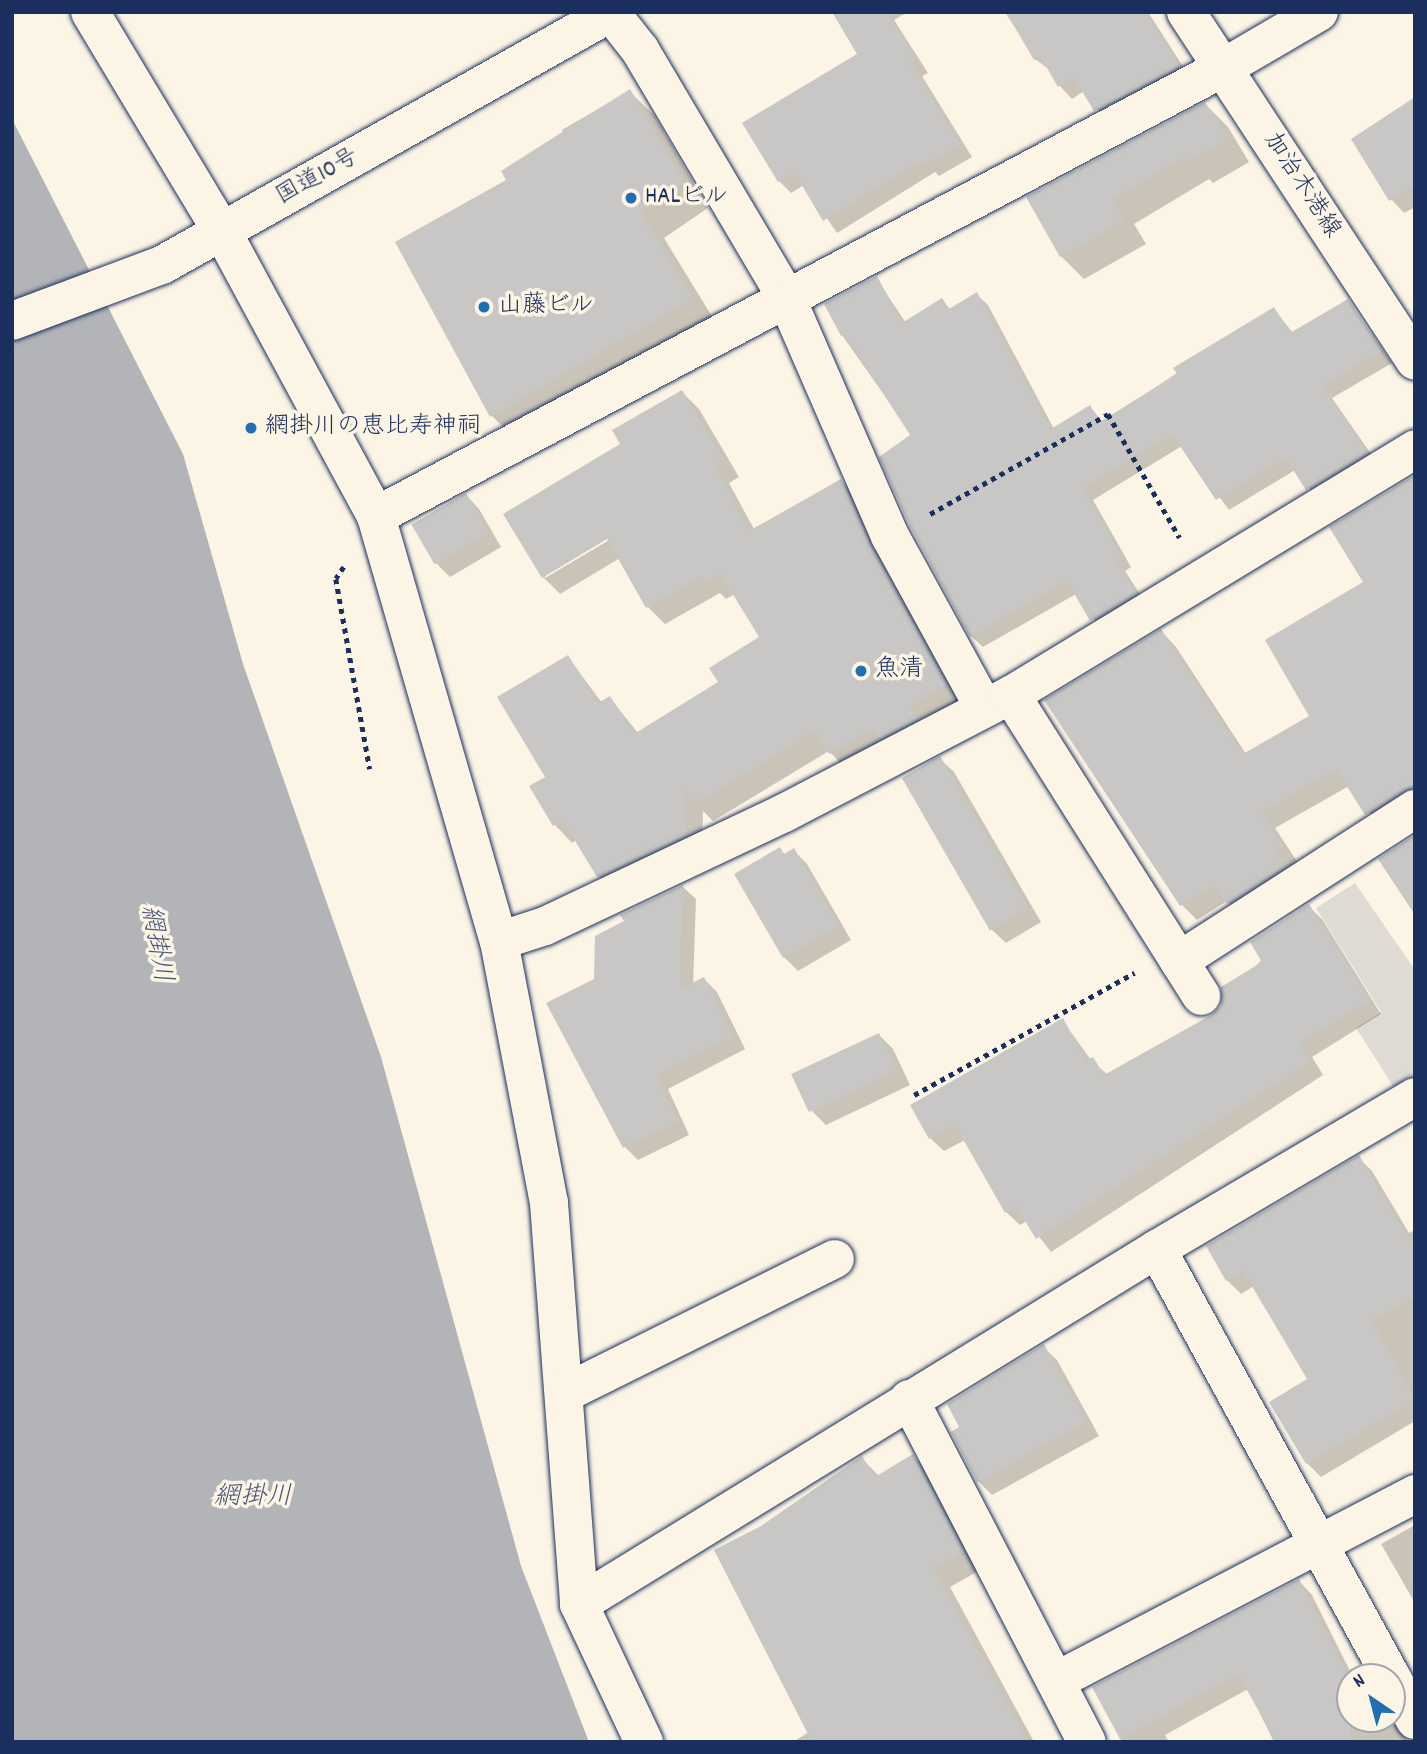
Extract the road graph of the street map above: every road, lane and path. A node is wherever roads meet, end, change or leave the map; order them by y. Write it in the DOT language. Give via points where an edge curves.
graph roads {
  1 [pos="90,12"];
  2 [pos="1186,12"];
  3 [pos="1319,12"];
  4 [pos="611,13"];
  5 [pos="1223,68"];
  6 [pos="223,233"];
  7 [pos="786,297"];
  8 [pos="12,321"];
  9 [pos="1415,360"];
  10 [pos="1415,449"];
  11 [pos="376,516"];
  12 [pos="890,536"];
  13 [pos="1202,576"];
  14 [pos="998,702"];
  15 [pos="370,769"];
  16 [pos="1415,809"];
  17 [pos="499,941"];
  18 [pos="1176,956"];
  19 [pos="1201,996"];
  20 [pos="914,1096"];
  21 [pos="1415,1097"];
  22 [pos="1157,1248"];
  23 [pos="835,1259"];
  24 [pos="567,1392"];
  25 [pos="909,1399"];
  26 [pos="1415,1494"];
  27 [pos="1319,1544"];
  28 [pos="579,1604"];
  29 [pos="1384,1663"];
  30 [pos="1056,1681"];
  31 [pos="1406,1704"];
  32 [pos="1415,1720"];
  33 [pos="644,1742"];
  34 [pos="1087,1742"];
  1 -- 6 [label="main road"];
  2 -- 5 [label="main road, 加治木港線"];
  3 -- 5 [label="main road"];
  4 -- 6 [label="main road, 国道10号"];
  4 -- 7 [label="main road" via="640,50"];
  5 -- 7 [label="main road"];
  5 -- 9 [label="main road, 加治木港線"];
  6 -- 8 [label="main road, 国道10号" via="162,265"];
  6 -- 11 [label="main road"];
  7 -- 11 [label="main road"];
  7 -- 12 [label="main road"];
  10 -- 13 [label="main road"];
  11 -- 15 [label="path" via="336,579"];
  11 -- 17 [label="main road"];
  12 -- 13 [label="path" via="1108,414"];
  12 -- 14 [label="main road"];
  13 -- 14 [label="main road"];
  14 -- 17 [label="main road" via="784,813 545,926"];
  14 -- 18 [label="main road"];
  16 -- 18 [label="main road"];
  17 -- 24 [label="main road" via="550,1203"];
  18 -- 19 [label="main road"];
  18 -- 20 [label="path"];
  21 -- 22 [label="main road"];
  22 -- 25 [label="main road"];
  22 -- 27 [label="main road"];
  23 -- 24 [label="main road"];
  24 -- 28 [label="main road"];
  25 -- 28 [label="main road"];
  25 -- 30 [label="main road"];
  26 -- 27 [label="main road"];
  27 -- 29 [label="main road"];
  27 -- 30 [label="main road"];
  28 -- 33 [label="main road"];
  30 -- 34 [label="main road"];
  31 -- 32 [label="main road"];
}
